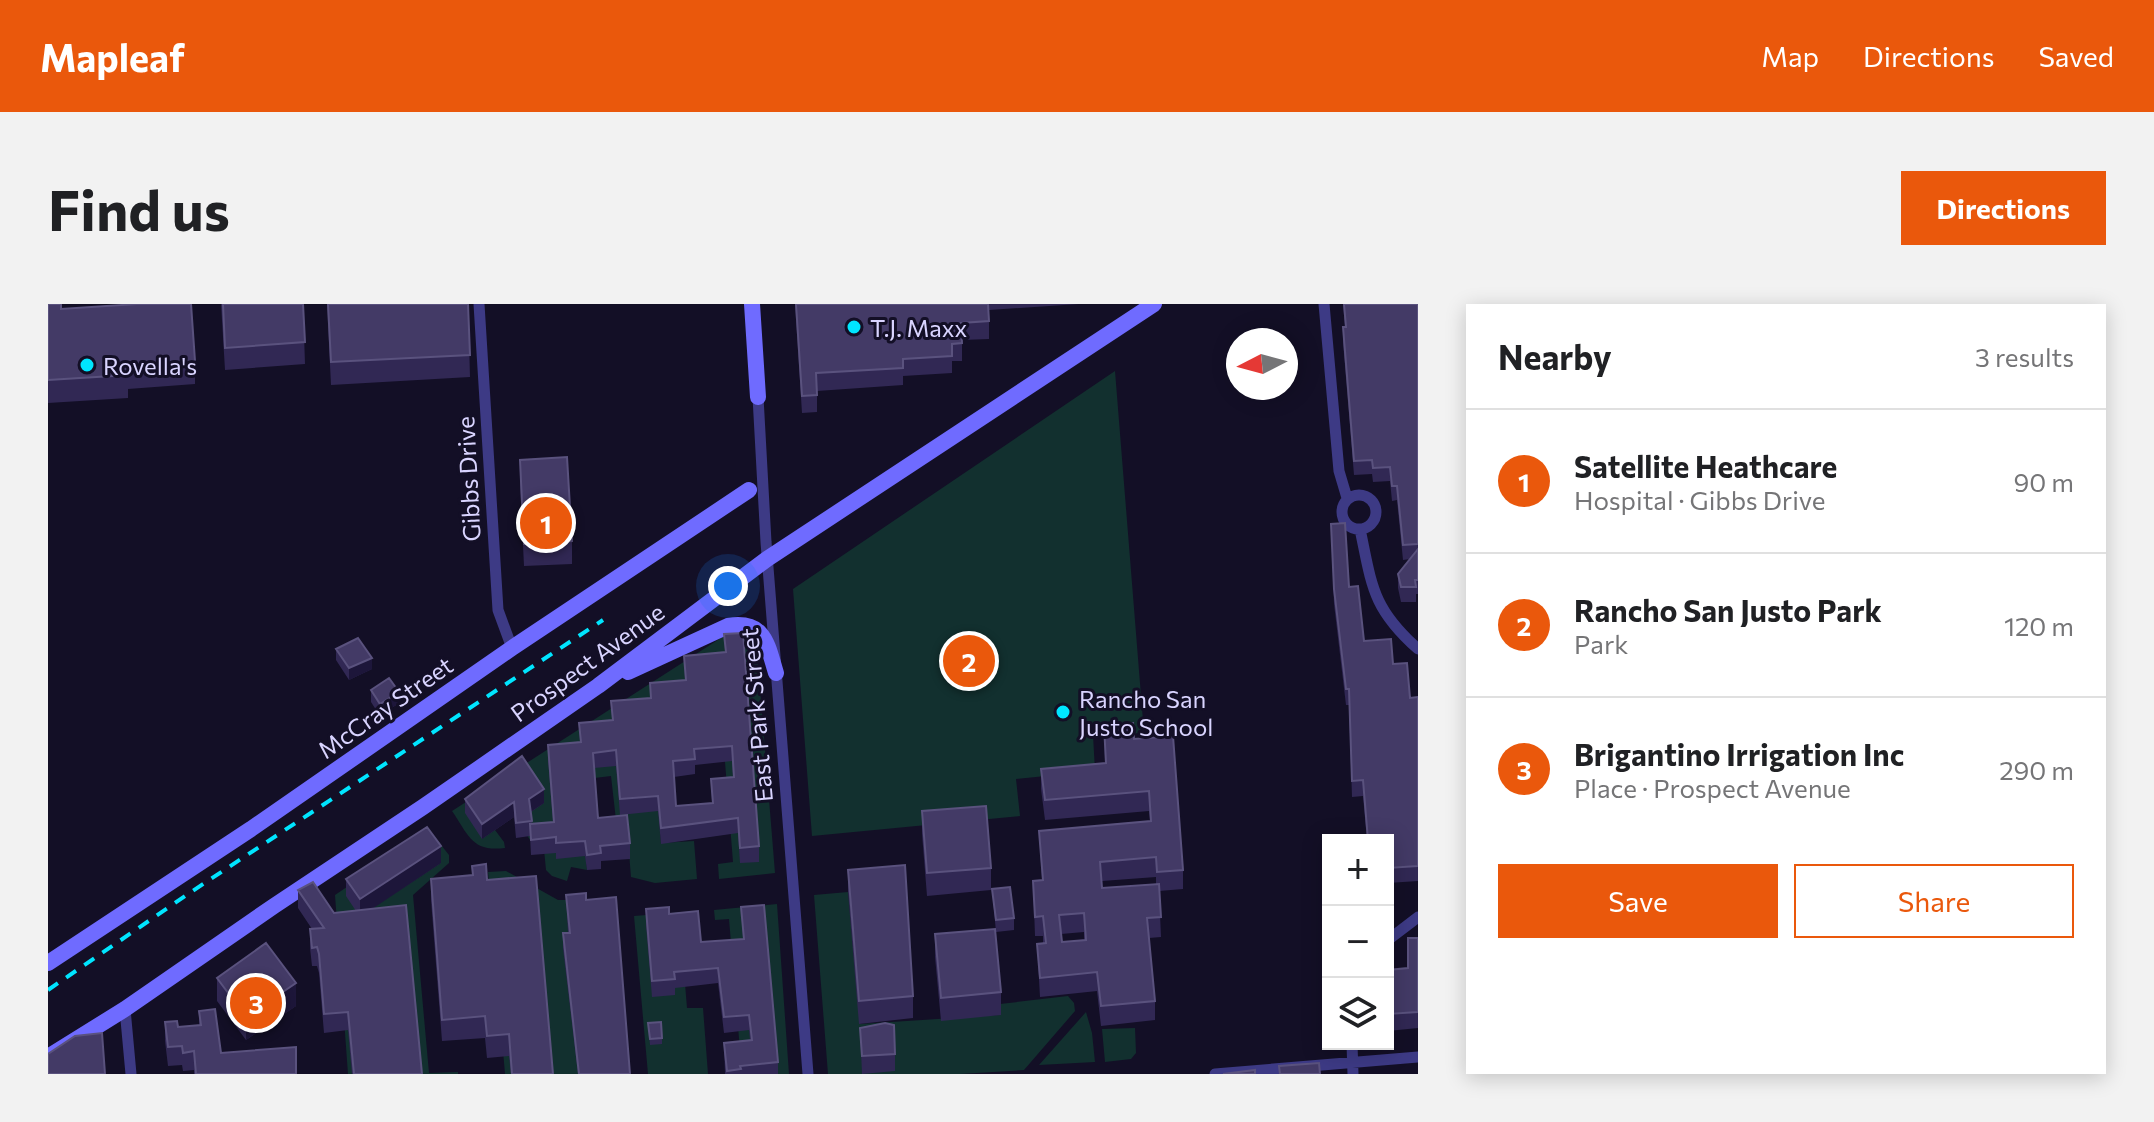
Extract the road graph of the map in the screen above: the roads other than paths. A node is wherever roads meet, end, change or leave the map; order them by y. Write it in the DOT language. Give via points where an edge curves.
graph roads {
  1 [pos="479,304"];
  2 [pos="752,304"];
  3 [pos="1154,304"];
  4 [pos="1324,304"];
  5 [pos="758,397"];
  6 [pos="749,490"];
  7 [pos="1347,498"];
  8 [pos="1360,529"];
  9 [pos="767,559"];
  10 [pos="512,648"];
  11 [pos="1418,649"];
  12 [pos="776,673"];
  13 [pos="598,686"];
  14 [pos="1418,917"];
  15 [pos="1394,935"];
  16 [pos="48,962"];
  17 [pos="125,1009"];
  18 [pos="48,1057"];
  19 [pos="1418,1057"];
  20 [pos="1352,1068"];
  21 [pos="131,1074"];
  22 [pos="808,1074"];
  23 [pos="1215,1074"];
  1 -- 10 [label="street, Gibbs Drive" via="498,610"];
  2 -- 5 [label="street, East Park Street"];
  3 -- 9 [label="street, Prospect Avenue"];
  4 -- 7 [label="street" via="1339,471"];
  5 -- 9 [label="street, East Park Street"];
  6 -- 10 [label="street, McCray Street"];
  7 -- 8 [label="street" via="1342,517"];
  7 -- 8 [label="street" via="1364,495 1375,505 1374,519"];
  8 -- 11 [label="street" via="1379,604"];
  9 -- 12 [label="street, East Park Street"];
  9 -- 13 [label="street, Prospect Avenue"];
  10 -- 16 [label="street, McCray Street"];
  12 -- 13 [label="street" via="762,634 742,624"];
  12 -- 22 [label="street, East Park Street"];
  13 -- 17 [label="street, Prospect Avenue"];
  14 -- 15 [label="street"];
  17 -- 18 [label="street, Prospect Avenue"];
  17 -- 21 [label="street"];
  19 -- 20 [label="street"];
  20 -- 23 [label="street"];
}
